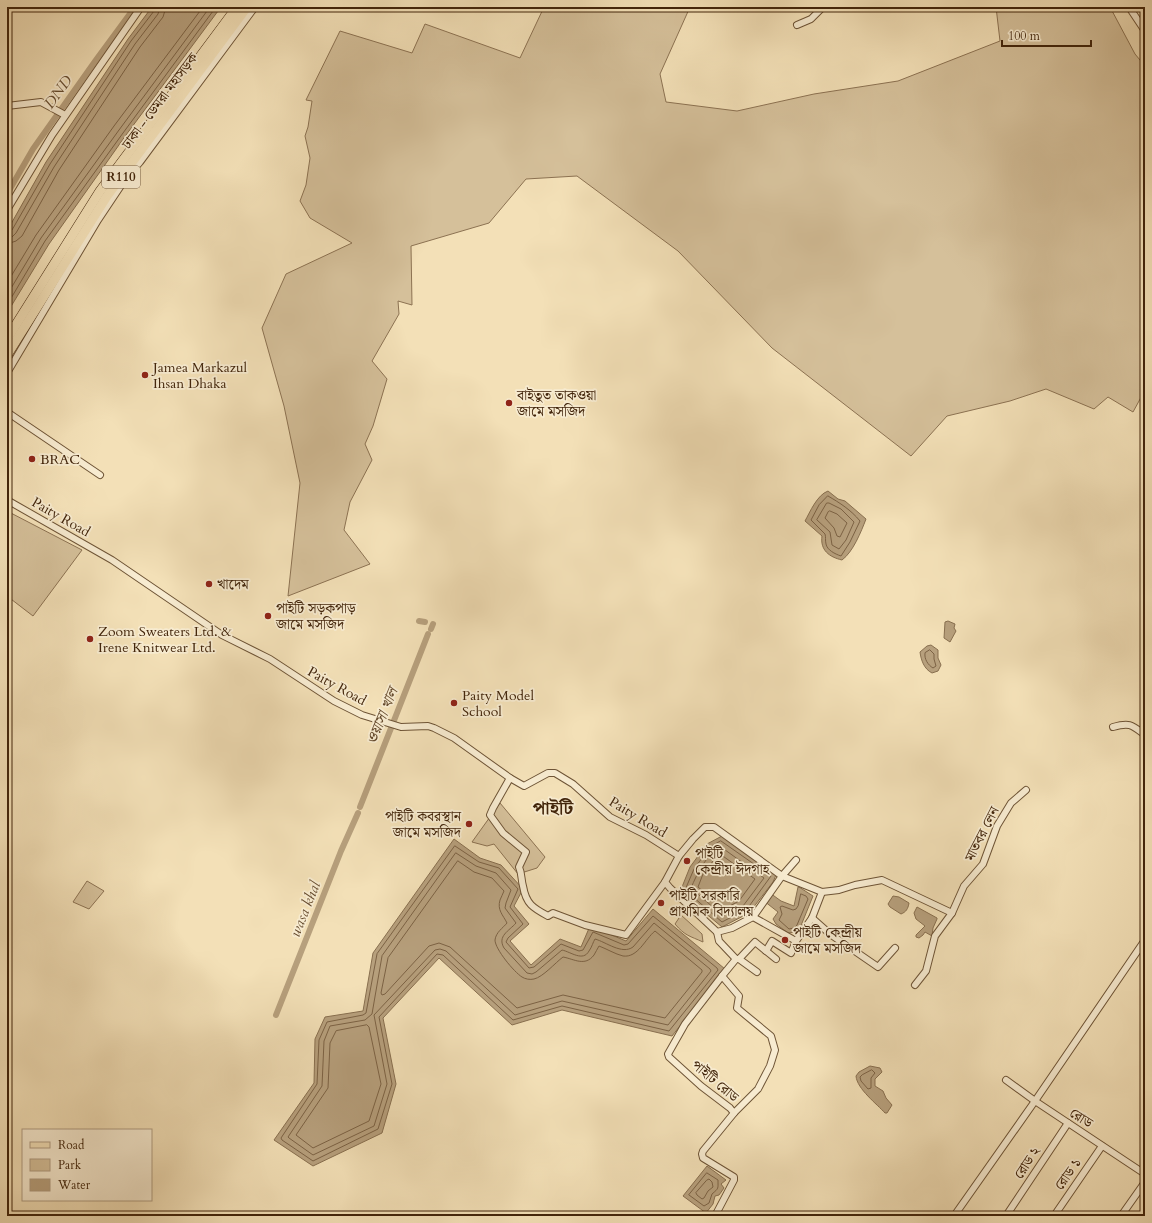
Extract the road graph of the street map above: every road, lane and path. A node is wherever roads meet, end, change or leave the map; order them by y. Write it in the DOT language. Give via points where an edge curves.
graph roads {
  1 [pos="141,7"];
  2 [pos="237,7"];
  3 [pos="247,7"];
  4 [pos="255,7"];
  5 [pos="823,7"];
  6 [pos="1129,7"];
  7 [pos="797,25"];
  8 [pos="1145,31"];
  9 [pos="7,106"];
  10 [pos="66,115"];
  11 [pos="7,210"];
  12 [pos="7,339"];
  13 [pos="7,355"];
  14 [pos="7,373"];
  15 [pos="7,412"];
  16 [pos="100,475"];
  17 [pos="7,500"];
  18 [pos="1113,727"];
  19 [pos="1145,735"];
  20 [pos="510,778"];
  21 [pos="1026,790"];
  22 [pos="679,856"];
  23 [pos="796,860"];
  24 [pos="782,876"];
  25 [pos="665,882"];
  26 [pos="822,892"];
  27 [pos="952,913"];
  28 [pos="753,916"];
  29 [pos="812,918"];
  30 [pos="717,932"];
  31 [pos="1145,940"];
  32 [pos="796,941"];
  33 [pos="895,948"];
  34 [pos="766,951"];
  35 [pos="738,959"];
  36 [pos="776,959"];
  37 [pos="757,972"];
  38 [pos="722,976"];
  39 [pos="915,985"];
  40 [pos="1006,1080"];
  41 [pos="1034,1101"];
  42 [pos="734,1113"];
  43 [pos="1068,1123"];
  44 [pos="1102,1146"];
  45 [pos="1145,1174"];
  46 [pos="1145,1182"];
  47 [pos="715,1216"];
  48 [pos="954,1216"];
  49 [pos="1006,1216"];
  50 [pos="1054,1216"];
  51 [pos="1120,1216"];
  1 -- 10 [label="street"];
  2 -- 12 [label="main road, ঢাকা - ডেমরা মহাসড়ক / R110" via="100,191"];
  3 -- 13 [label="main road, ঢাকা - ডেমরা মহাসড়ক / R110" via="107,196"];
  4 -- 14 [label="street" via="106,207"];
  5 -- 7 [label="street" via="811,19"];
  6 -- 8 [label="street"];
  9 -- 10 [label="street" via="41,102"];
  10 -- 11 [label="street"];
  15 -- 16 [label="street"];
  17 -- 20 [label="street, Paity Road" via="112,560 222,635 270,659 334,701 362,715 401,727 434,728 454,738"];
  18 -- 19 [label="street" via="1131,724"];
  20 -- 22 [label="street, Paity Road" via="524,786 548,773 555,773 573,784 610,816"];
  20 -- 25 [label="street" via="490,814 503,833 526,852 519,867 522,886 531,907 548,916 553,913 585,925 626,935"];
  21 -- 27 [label="street, মাতবর লেন" via="1011,803 997,826 983,864 964,886"];
  22 -- 24 [label="street" via="705,827 714,827"];
  22 -- 25 [label="street"];
  23 -- 24 [label="street"];
  24 -- 26 [label="street"];
  24 -- 28 [label="street"];
  25 -- 30 [label="street"];
  26 -- 27 [label="street" via="882,880"];
  26 -- 29 [label="street"];
  27 -- 39 [label="street, মাতবর লেন" via="935,936 926,971"];
  28 -- 30 [label="street" via="732,928"];
  28 -- 32 [label="street"];
  29 -- 32 [label="street"];
  29 -- 33 [label="street" via="830,934 878,967"];
  30 -- 35 [label="street" via="719,941"];
  31 -- 41 [label="street"];
  32 -- 34 [label="street" via="791,953 772,940"];
  34 -- 35 [label="street" via="755,942"];
  34 -- 36 [label="street"];
  35 -- 37 [label="street"];
  35 -- 38 [label="street"];
  38 -- 42 [label="street" via="739,996 737,1008 771,1036 774,1050 770,1066 758,1089"];
  38 -- 42 [label="street, পাইটি রোড" via="685,1024 668,1054"];
  40 -- 41 [label="street, রোড"];
  41 -- 43 [label="street, রোড"];
  41 -- 48 [label="street"];
  42 -- 47 [label="street, পাইটি রোড" via="702,1154 703,1158 734,1177"];
  43 -- 44 [label="street, রোড"];
  43 -- 49 [label="street, রোড ২"];
  44 -- 45 [label="street, রোড"];
  44 -- 50 [label="street, রোড ১"];
  46 -- 51 [label="street"];
}
